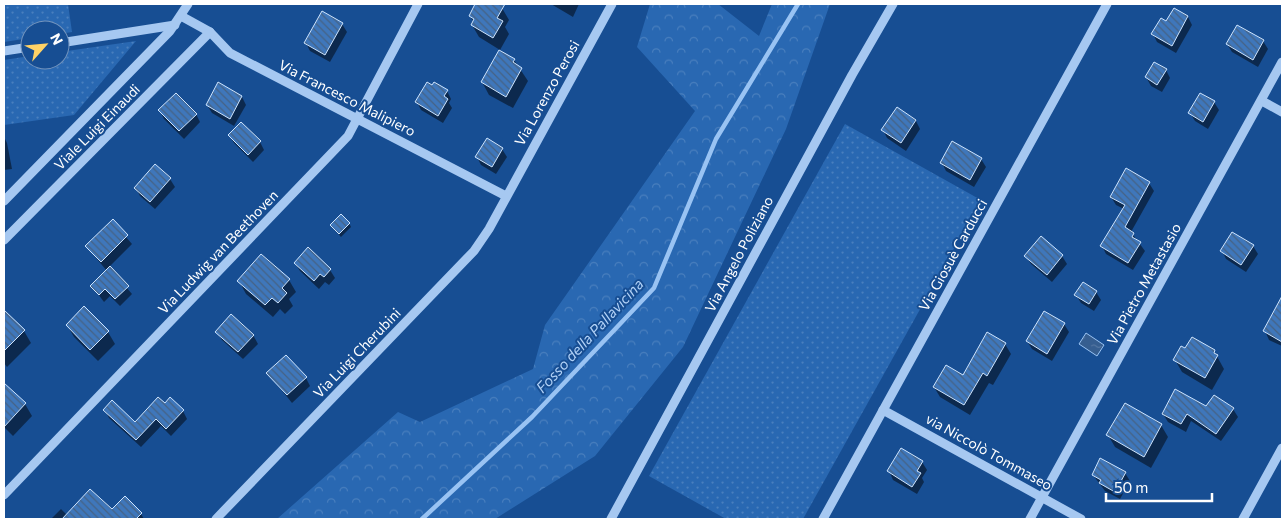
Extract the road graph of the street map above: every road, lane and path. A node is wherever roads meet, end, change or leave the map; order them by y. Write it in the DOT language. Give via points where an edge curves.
graph roads {
  1 [pos="188,4"];
  2 [pos="418,4"];
  3 [pos="612,4"];
  4 [pos="893,4"];
  5 [pos="1106,4"];
  6 [pos="181,16"];
  7 [pos="175,25"];
  8 [pos="210,32"];
  9 [pos="70,41"];
  10 [pos="20,49"];
  11 [pos="4,52"];
  12 [pos="1282,62"];
  13 [pos="1262,101"];
  14 [pos="1282,112"];
  15 [pos="356,118"];
  16 [pos="506,196"];
  17 [pos="4,201"];
  18 [pos="4,240"];
  19 [pos="883,410"];
  20 [pos="1282,448"];
  21 [pos="4,495"];
  22 [pos="1042,498"];
  23 [pos="216,519"];
  24 [pos="611,519"];
  25 [pos="823,519"];
  26 [pos="1030,519"];
  27 [pos="1081,519"];
  28 [pos="1243,519"];
  1 -- 6 [label="street, Viale Luigi Einaudi"];
  2 -- 15 [label="street, Via Ludwig van Beethoven"];
  3 -- 16 [label="street, Via Lorenzo Perosi"];
  4 -- 24 [label="street, Via Angelo Poliziano"];
  5 -- 19 [label="street, Via Giosuè Carducci"];
  6 -- 7 [label="street, Viale Luigi Einaudi"];
  6 -- 8 [label="street, Via Francesco Malipiero"];
  7 -- 9 [label="street"];
  7 -- 17 [label="street, Viale Luigi Einaudi"];
  8 -- 15 [label="street, Via Francesco Malipiero" via="230,54"];
  8 -- 18 [label="street, Viale Luigi Einaudi"];
  10 -- 11 [label="street"];
  12 -- 13 [label="street, Via Pietro Metastasio"];
  13 -- 14 [label="street"];
  13 -- 22 [label="street, Via Pietro Metastasio"];
  15 -- 16 [label="street, Via Francesco Malipiero"];
  15 -- 21 [label="street, Via Ludwig van Beethoven" via="348,136"];
  16 -- 23 [label="street, Via Luigi Cherubini" via="474,251"];
  19 -- 22 [label="street, via Niccolò Tommaseo"];
  19 -- 25 [label="street, Via Giosuè Carducci"];
  20 -- 28 [label="street"];
  22 -- 26 [label="street, Via Pietro Metastasio"];
  22 -- 27 [label="street, via Niccolò Tommaseo"];
}
